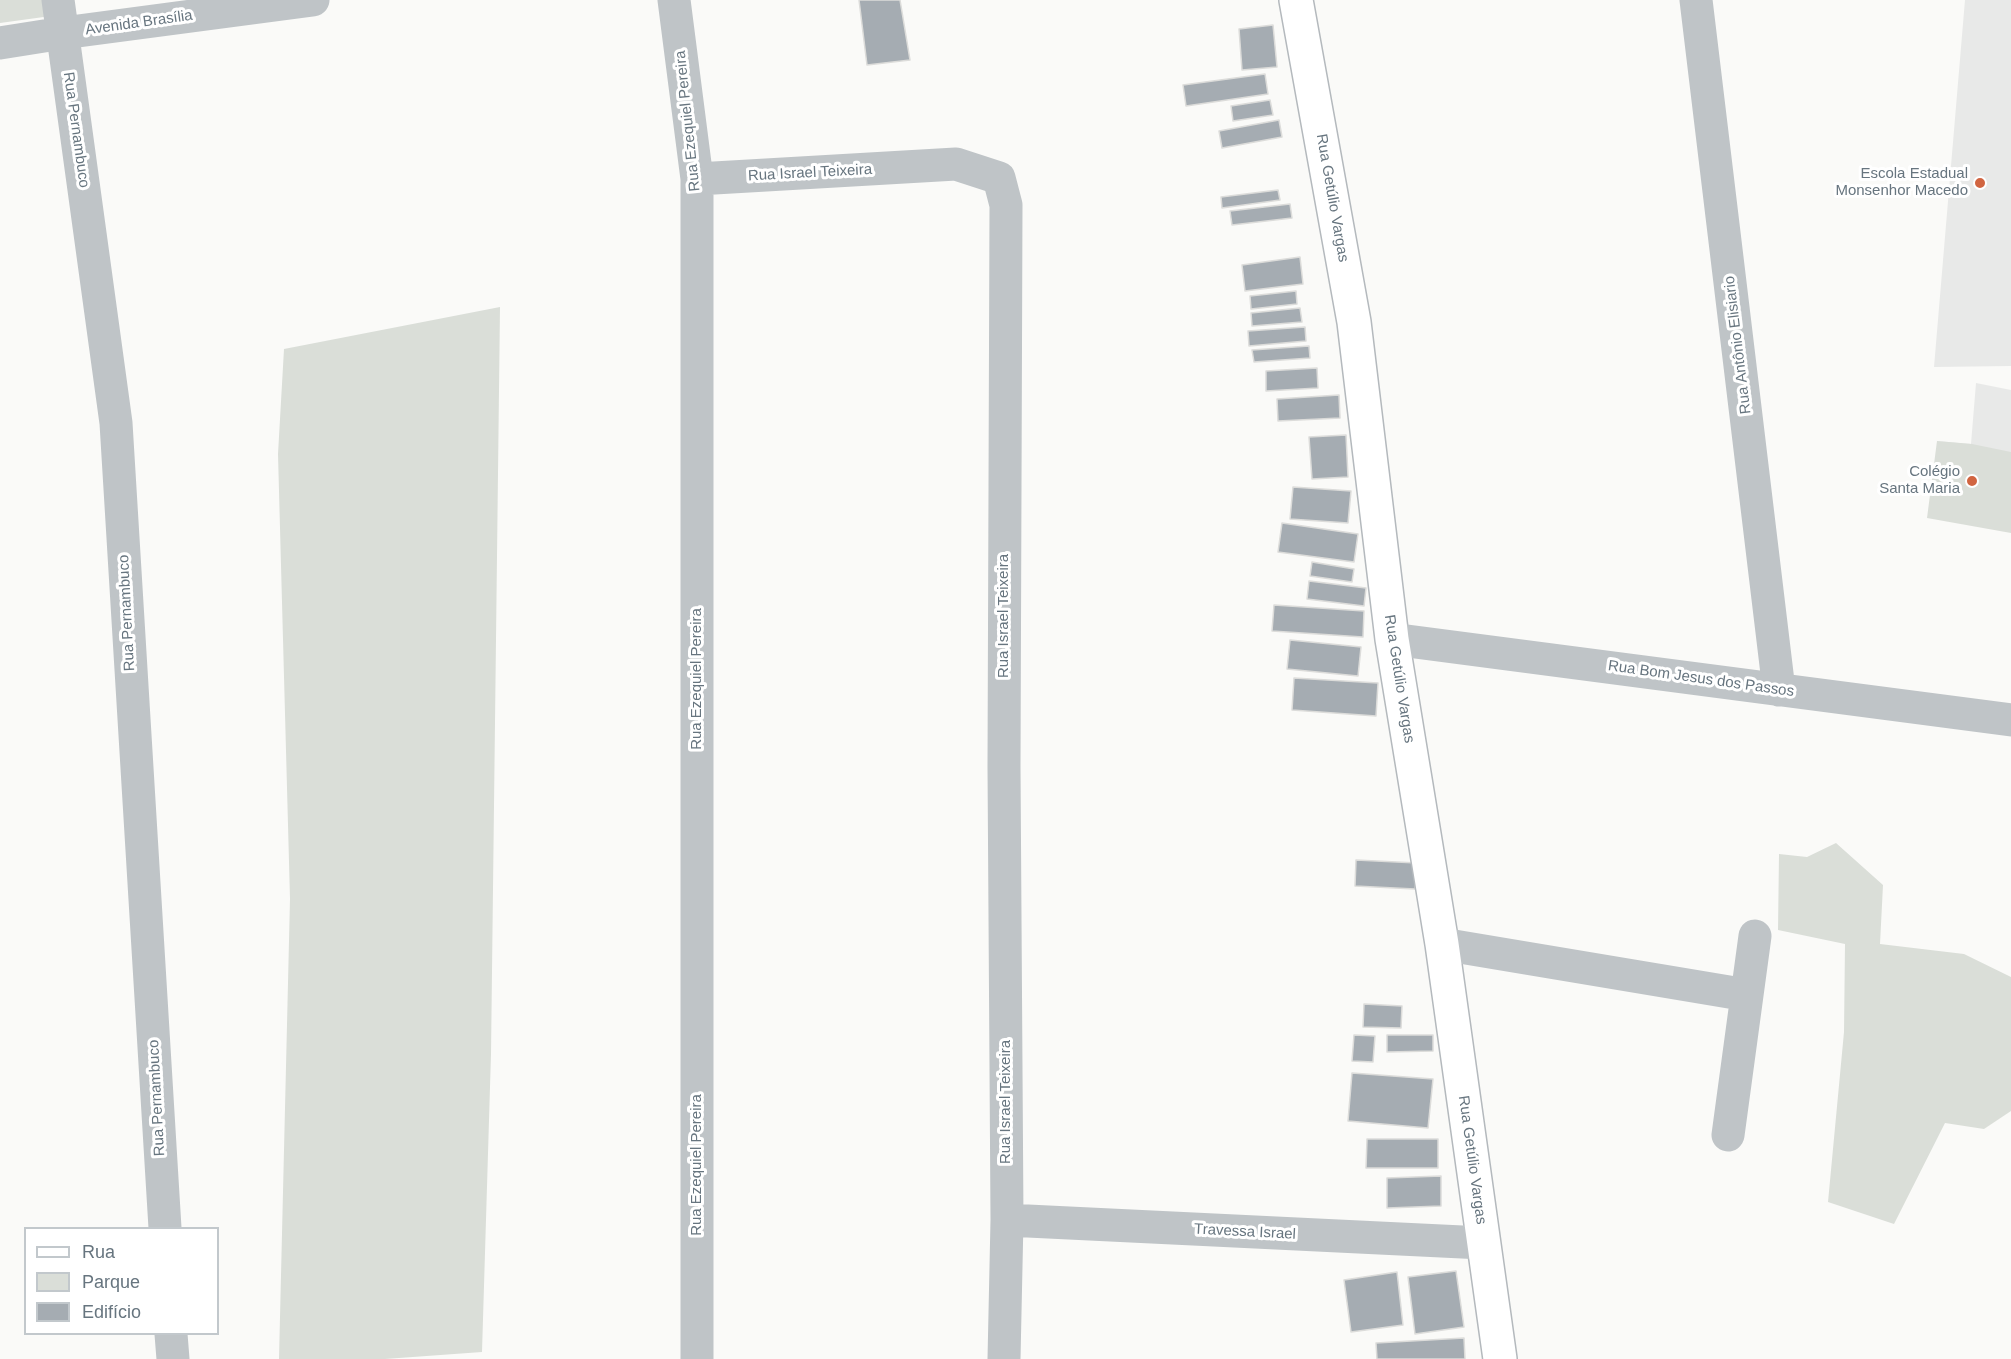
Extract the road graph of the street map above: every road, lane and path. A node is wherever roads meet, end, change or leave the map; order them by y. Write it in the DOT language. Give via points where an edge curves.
graph roads {
  1 [pos="58,0"];
  2 [pos="314,0"];
  3 [pos="674,0"];
  4 [pos="1296,0"];
  5 [pos="1696,0"];
  6 [pos="268,3"];
  7 [pos="63,33"];
  8 [pos="0,43"];
  9 [pos="697,179"];
  10 [pos="1392,639"];
  11 [pos="1779,690"];
  12 [pos="2011,720"];
  13 [pos="1755,936"];
  14 [pos="1442,945"];
  15 [pos="1747,995"];
  16 [pos="1728,1135"];
  17 [pos="1006,1220"];
  18 [pos="165,1227"];
  19 [pos="1484,1243"];
  20 [pos="171,1335"];
  21 [pos="173,1359"];
  22 [pos="697,1359"];
  23 [pos="1004,1359"];
  24 [pos="1500,1359"];
  1 -- 7 [label="street, Rua Pernambuco"];
  2 -- 6 [label="street, Avenida Brasília"];
  3 -- 9 [label="street, Rua Ezequiel Pereira"];
  4 -- 10 [label="street, Rua Getúlio Vargas" via="1354,322"];
  5 -- 11 [label="street, Rua Antônio Elisiario"];
  6 -- 7 [label="street, Avenida Brasília"];
  7 -- 8 [label="street, Avenida Brasília"];
  7 -- 18 [label="street, Rua Pernambuco" via="116,423"];
  9 -- 17 [label="street, Rua Israel Teixeira" via="956,164 999,178 1006,205"];
  9 -- 22 [label="street, Rua Ezequiel Pereira"];
  10 -- 11 [label="street, Rua Bom Jesus dos Passos"];
  10 -- 14 [label="street, Rua Getúlio Vargas"];
  11 -- 12 [label="street, Rua Bom Jesus dos Passos"];
  13 -- 15 [label="street"];
  14 -- 15 [label="street"];
  14 -- 19 [label="street, Rua Getúlio Vargas"];
  15 -- 16 [label="street"];
  17 -- 19 [label="street, Travessa Israel"];
  17 -- 23 [label="street, Rua Israel Teixeira"];
  19 -- 24 [label="street, Rua Getúlio Vargas"];
  20 -- 21 [label="street"];
}
